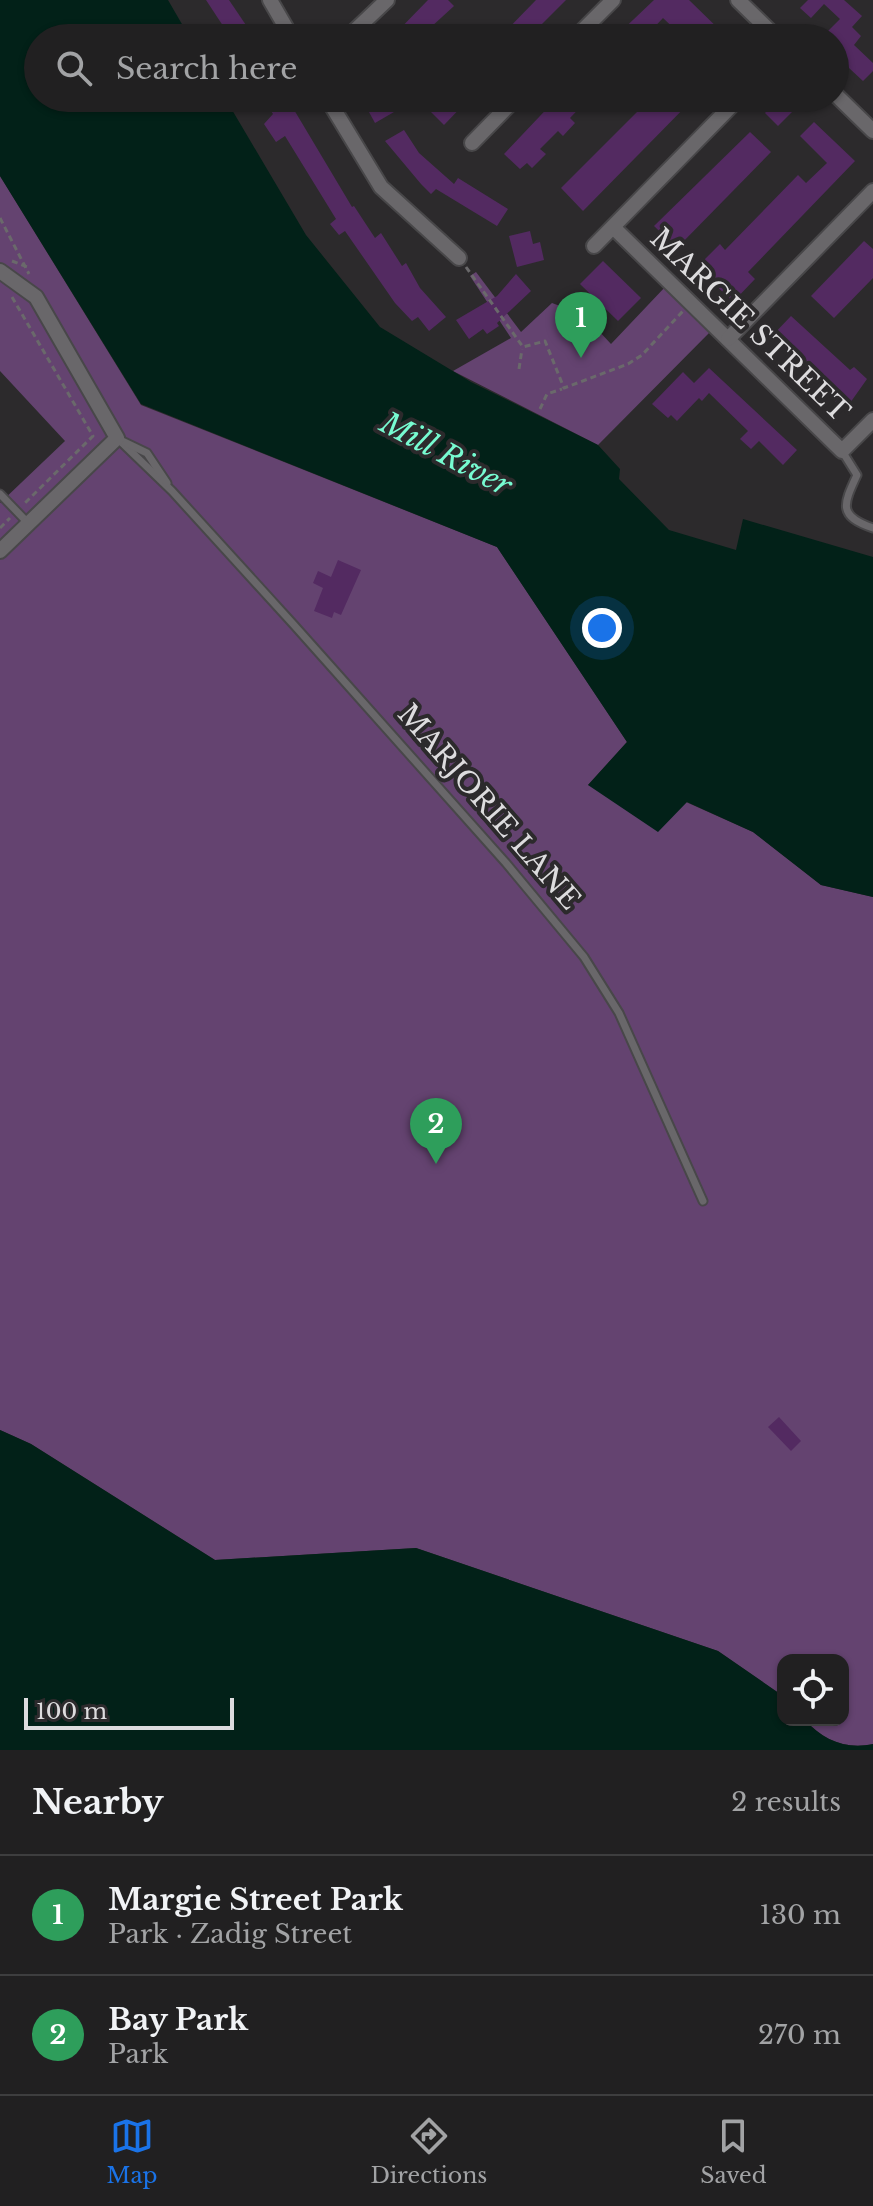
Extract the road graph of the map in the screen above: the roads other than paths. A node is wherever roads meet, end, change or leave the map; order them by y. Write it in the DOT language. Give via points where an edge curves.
graph roads {
  1 [pos="270,0"];
  2 [pos="387,0"];
  3 [pos="613,0"];
  4 [pos="738,0"];
  5 [pos="284,24"];
  6 [pos="362,24"];
  7 [pos="589,24"];
  8 [pos="763,24"];
  9 [pos="849,108"];
  10 [pos="335,112"];
  11 [pos="502,112"];
  12 [pos="726,112"];
  13 [pos="873,131"];
  14 [pos="472,143"];
  15 [pos="873,191"];
  16 [pos="614,228"];
  17 [pos="594,246"];
  18 [pos="459,258"];
  19 [pos="1,272"];
  20 [pos="728,339"];
  21 [pos="873,420"];
  22 [pos="117,438"];
  23 [pos="846,447"];
  24 [pos="0,494"];
  25 [pos="28,523"];
  26 [pos="873,528"];
  27 [pos="0,551"];
  28 [pos="703,1201"];
  1 -- 5 [label="street"];
  2 -- 6 [label="street"];
  3 -- 7 [label="street"];
  4 -- 8 [label="street"];
  9 -- 13 [label="street"];
  10 -- 18 [label="street" via="381,187"];
  11 -- 14 [label="street"];
  12 -- 16 [label="street"];
  15 -- 20 [label="street"];
  16 -- 17 [label="street"];
  16 -- 20 [label="street, MARGIE STREET"];
  19 -- 22 [label="street, MARJORIE LANE" via="36,297"];
  20 -- 23 [label="street, MARGIE STREET"];
  21 -- 23 [label="street"];
  22 -- 25 [label="street"];
  22 -- 28 [label="lane, MARJORIE LANE" via="172,491 496,851 584,957 619,1013"];
  23 -- 26 [label="lane" via="857,475 846,512 852,521"];
  24 -- 25 [label="lane"];
  25 -- 27 [label="street"];
}
